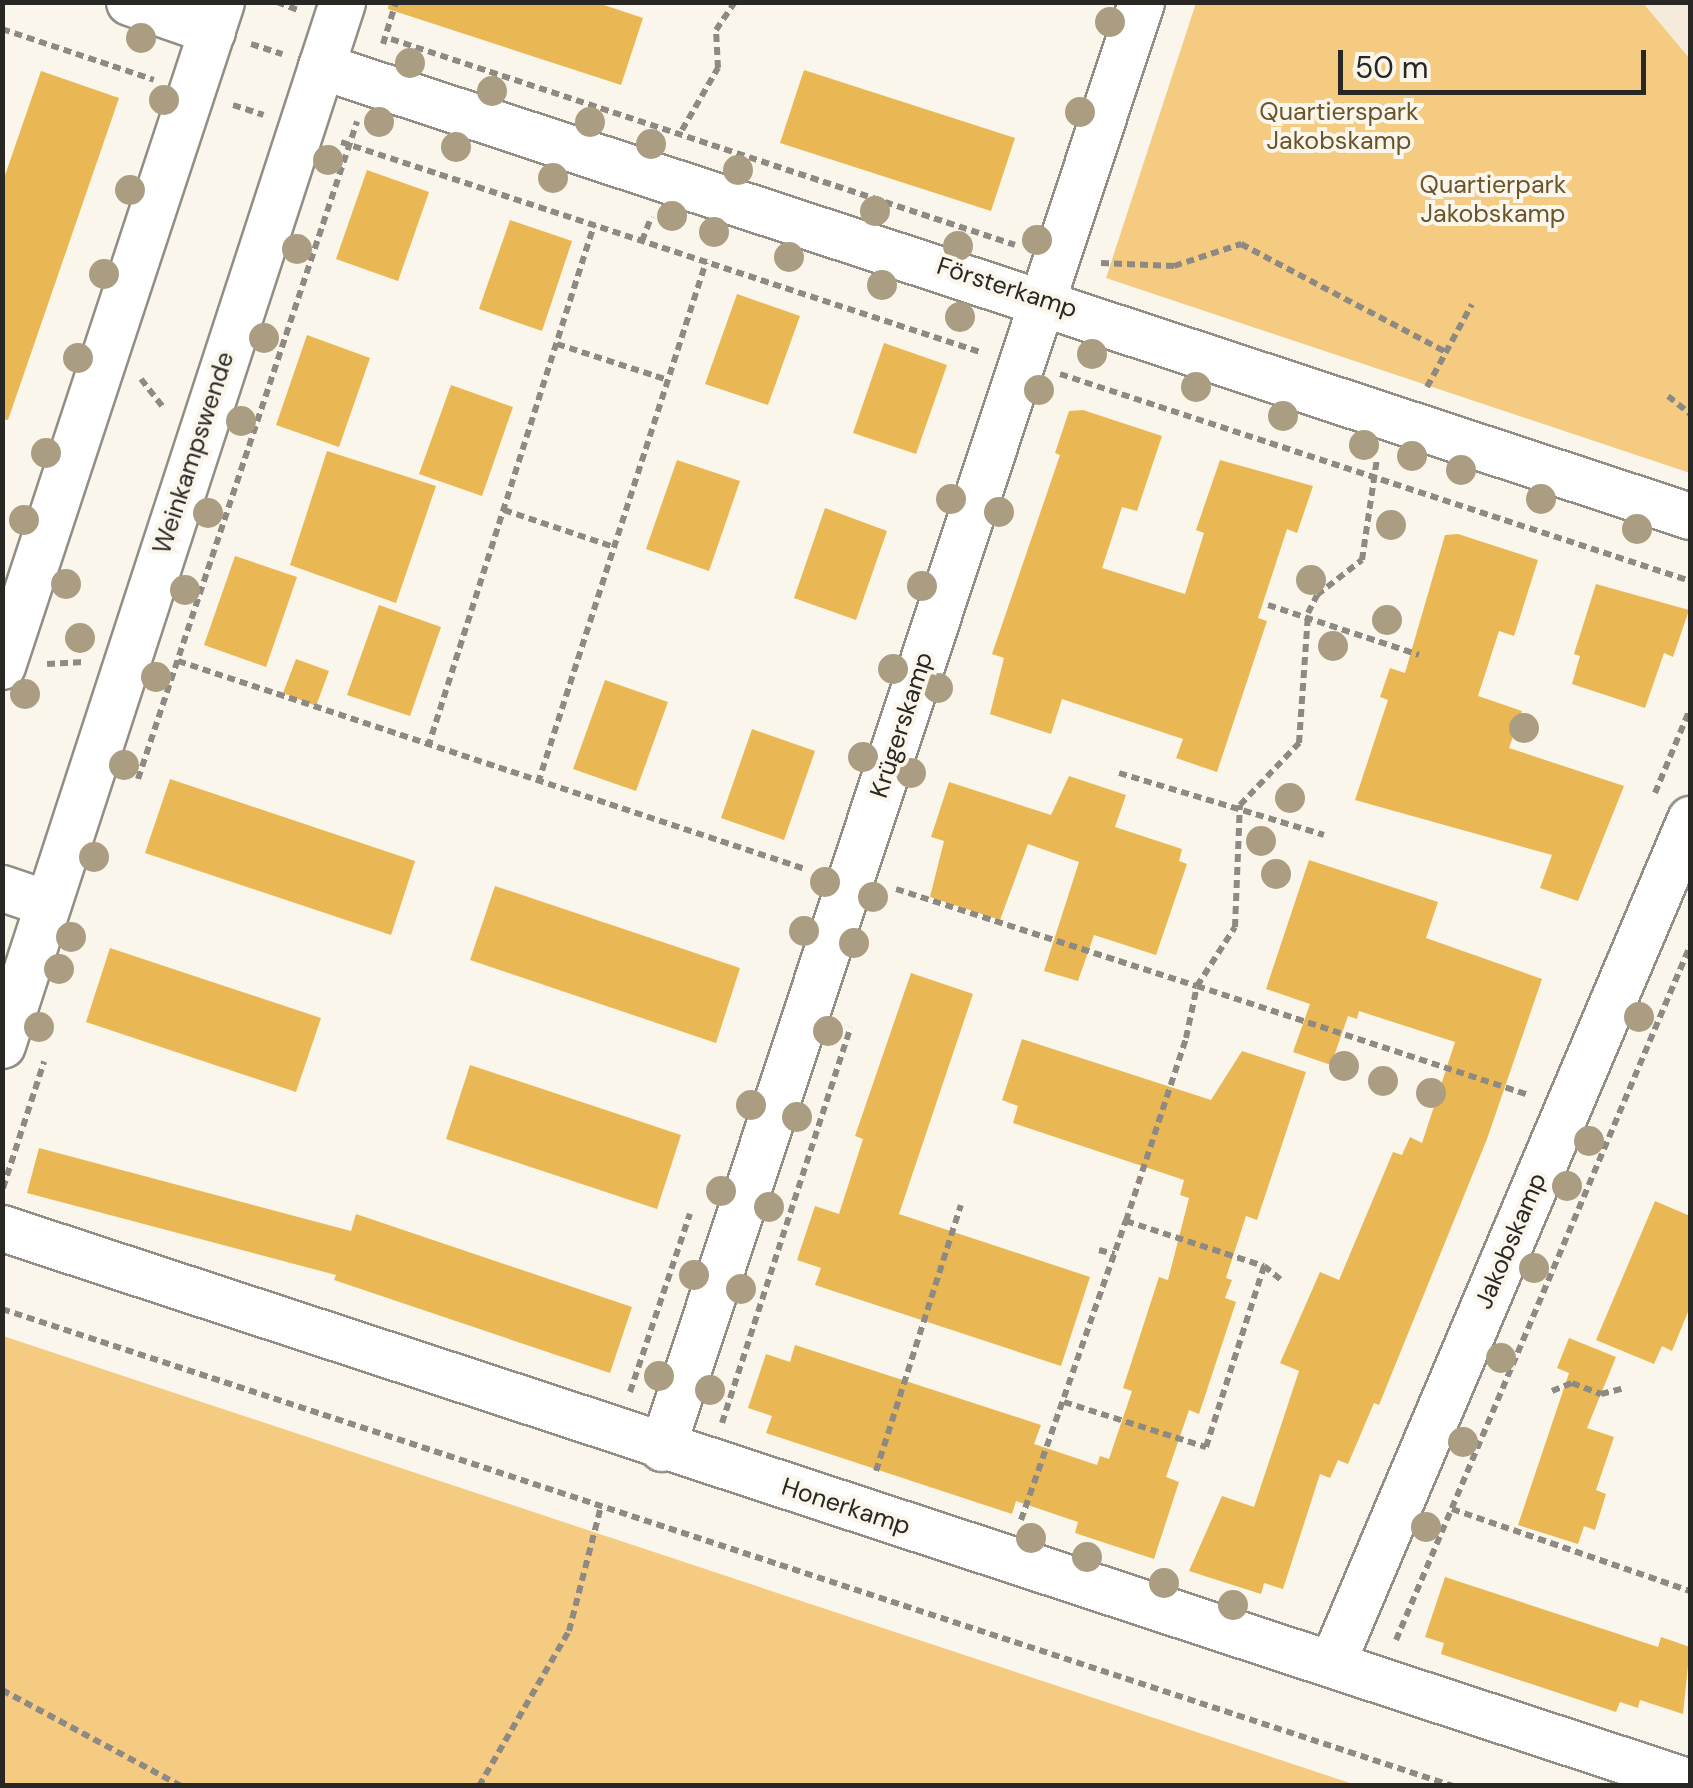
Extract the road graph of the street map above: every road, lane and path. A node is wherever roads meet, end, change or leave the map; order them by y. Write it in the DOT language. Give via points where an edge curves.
graph roads {
  1 [pos="129,2"];
  2 [pos="342,2"];
  3 [pos="396,2"];
  4 [pos="736,2"];
  5 [pos="1141,2"];
  6 [pos="216,17"];
  7 [pos="2,29"];
  8 [pos="321,66"];
  9 [pos="370,82"];
  10 [pos="192,92"];
  11 [pos="300,128"];
  12 [pos="349,145"];
  13 [pos="666,175"];
  14 [pos="594,226"];
  15 [pos="642,241"];
  16 [pos="706,262"];
  17 [pos="1101,263"];
  18 [pos="1042,300"];
  19 [pos="1472,304"];
  20 [pos="110,338"];
  21 [pos="556,344"];
  22 [pos="1446,352"];
  23 [pos="1021,364"];
  24 [pos="668,380"];
  25 [pos="1668,396"];
  26 [pos="1407,404"];
  27 [pos="1690,414"];
  28 [pos="195,449"];
  29 [pos="1371,476"];
  30 [pos="504,510"];
  31 [pos="1690,516"];
  32 [pos="614,546"];
  33 [pos="20,551"];
  34 [pos="1690,580"];
  35 [pos="1268,604"];
  36 [pos="1308,613"];
  37 [pos="1418,655"];
  38 [pos="126,660"];
  39 [pos="178,661"];
  40 [pos="2,666"];
  41 [pos="428,747"];
  42 [pos="1119,773"];
  43 [pos="538,783"];
  44 [pos="134,791"];
  45 [pos="1240,805"];
  46 [pos="1690,819"];
  47 [pos="1324,835"];
  48 [pos="805,869"];
  49 [pos="2,888"];
  50 [pos="896,889"];
  51 [pos="46,903"];
  52 [pos="1690,946"];
  53 [pos="1197,986"];
  54 [pos="50,1043"];
  55 [pos="2,1045"];
  56 [pos="1568,1108"];
  57 [pos="2,1188"];
  58 [pos="961,1206"];
  59 [pos="1126,1221"];
  60 [pos="2,1228"];
  61 [pos="1099,1250"];
  62 [pos="1114,1254"];
  63 [pos="1264,1266"];
  64 [pos="1280,1279"];
  65 [pos="2,1310"];
  66 [pos="1622,1389"];
  67 [pos="1552,1391"];
  68 [pos="1064,1402"];
  69 [pos="662,1448"];
  70 [pos="601,1506"];
  71 [pos="1452,1509"];
  72 [pos="862,1512"];
  73 [pos="1008,1559"];
  74 [pos="1690,1591"];
  75 [pos="1332,1663"];
  76 [pos="1379,1679"];
  77 [pos="2,1690"];
  78 [pos="1690,1782"];
  79 [pos="181,1786"];
  80 [pos="479,1786"];
  81 [pos="1453,1786"];
  1 -- 6 [label="street"];
  2 -- 8 [label="street, Weinkampswende"];
  3 -- 9 [label="path"];
  4 -- 13 [label="path" via="716,30 718,68"];
  5 -- 18 [label="street, Krügerskamp"];
  6 -- 8 [label="path"];
  6 -- 10 [label="street"];
  7 -- 10 [label="path"];
  8 -- 9 [label="street, Försterkamp"];
  8 -- 11 [label="street, Weinkampswende"];
  9 -- 12 [label="path"];
  9 -- 13 [label="street, Försterkamp"];
  10 -- 11 [label="path"];
  10 -- 20 [label="street"];
  11 -- 12 [label="path"];
  11 -- 28 [label="street, Weinkampswende"];
  12 -- 14 [label="path"];
  12 -- 39 [label="path"];
  13 -- 15 [label="path"];
  13 -- 18 [label="street, Försterkamp"];
  14 -- 15 [label="path"];
  14 -- 21 [label="path"];
  15 -- 16 [label="path"];
  16 -- 23 [label="path"];
  16 -- 24 [label="path"];
  17 -- 22 [label="path" via="1174,266 1240,244"];
  18 -- 23 [label="street, Krügerskamp"];
  18 -- 26 [label="street, Försterkamp"];
  19 -- 22 [label="path"];
  20 -- 28 [label="path"];
  20 -- 33 [label="street"];
  21 -- 24 [label="path"];
  21 -- 30 [label="path"];
  22 -- 26 [label="path"];
  23 -- 29 [label="path"];
  23 -- 69 [label="street, Krügerskamp"];
  24 -- 32 [label="path"];
  25 -- 27 [label="path"];
  26 -- 29 [label="path"];
  26 -- 31 [label="street, Försterkamp"];
  28 -- 38 [label="street, Weinkampswende"];
  29 -- 34 [label="path"];
  29 -- 36 [label="path" via="1362,560 1317,595"];
  30 -- 32 [label="path"];
  30 -- 41 [label="path"];
  32 -- 43 [label="path"];
  33 -- 40 [label="street"];
  35 -- 36 [label="path"];
  36 -- 37 [label="path"];
  36 -- 45 [label="path" via="1299,743"];
  38 -- 40 [label="path"];
  38 -- 51 [label="street, Weinkampswende"];
  39 -- 41 [label="path"];
  39 -- 44 [label="path"];
  41 -- 43 [label="path"];
  42 -- 45 [label="path"];
  43 -- 48 [label="path"];
  45 -- 47 [label="path"];
  45 -- 53 [label="path" via="1236,927"];
  46 -- 56 [label="street, Jakobskamp"];
  49 -- 51 [label="street"];
  50 -- 53 [label="path"];
  51 -- 55 [label="street, Weinkampswende"];
  52 -- 71 [label="path"];
  53 -- 56 [label="path"];
  53 -- 59 [label="path"];
  54 -- 57 [label="path"];
  56 -- 75 [label="street, Jakobskamp"];
  58 -- 72 [label="path"];
  59 -- 62 [label="path"];
  59 -- 63 [label="path"];
  60 -- 69 [label="street, Honerkamp"];
  61 -- 62 [label="path"];
  62 -- 68 [label="path"];
  63 -- 64 [label="path"];
  63 -- 68 [label="path" via="1206,1448"];
  65 -- 70 [label="path"];
  66 -- 67 [label="path" via="1602,1394 1572,1383"];
  68 -- 73 [label="path"];
  69 -- 72 [label="street, Honerkamp"];
  70 -- 80 [label="path" via="569,1632"];
  70 -- 81 [label="path"];
  71 -- 74 [label="path"];
  71 -- 76 [label="path"];
  72 -- 73 [label="street, Honerkamp"];
  73 -- 75 [label="street, Honerkamp"];
  75 -- 76 [label="street, Honerkamp"];
  76 -- 78 [label="street, Honerkamp"];
  77 -- 79 [label="path"];
}
